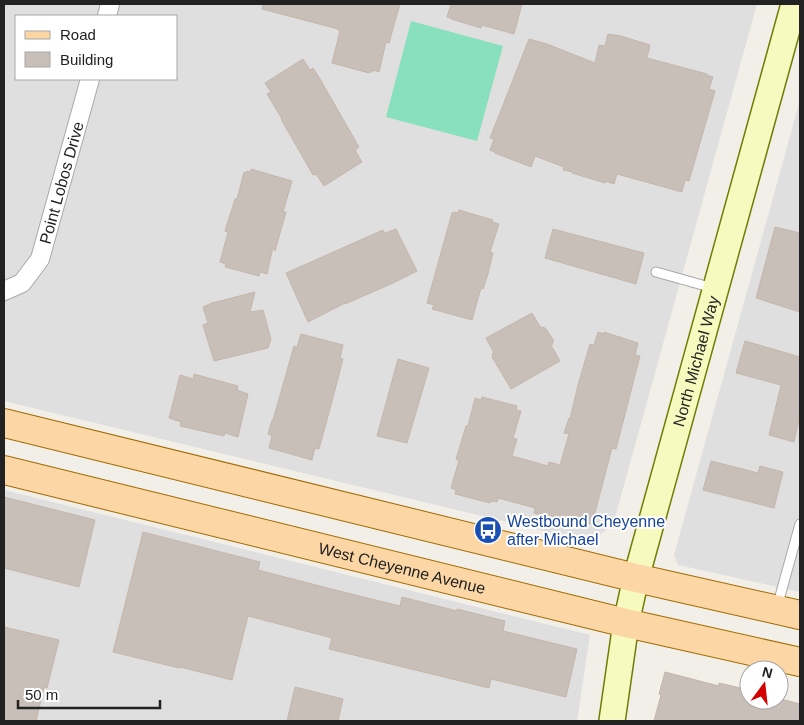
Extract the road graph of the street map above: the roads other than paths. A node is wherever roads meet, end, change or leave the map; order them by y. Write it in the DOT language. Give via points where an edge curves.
graph roads {
  1 [pos="794,4"];
  2 [pos="90,80"];
  3 [pos="656,272"];
  4 [pos="715,288"];
  5 [pos="4,291"];
  6 [pos="4,424"];
  7 [pos="4,470"];
  8 [pos="800,524"];
  9 [pos="636,578"];
  10 [pos="788,612"];
  11 [pos="626,623"];
  12 [pos="800,662"];
  13 [pos="612,721"];
  1 -- 4 [label="street, North Michael Way"];
  2 -- 5 [label="street, Point Lobos Drive" via="40,259 22,283"];
  3 -- 4 [label="lane"];
  4 -- 9 [label="street, North Michael Way"];
  6 -- 9 [label="main road"];
  7 -- 11 [label="main road, West Cheyenne Avenue"];
  8 -- 10 [label="lane"];
  9 -- 10 [label="main road"];
  9 -- 11 [label="street, North Michael Way"];
  11 -- 12 [label="main road, West Cheyenne Avenue"];
  11 -- 13 [label="street, North Michael Way"];
}
